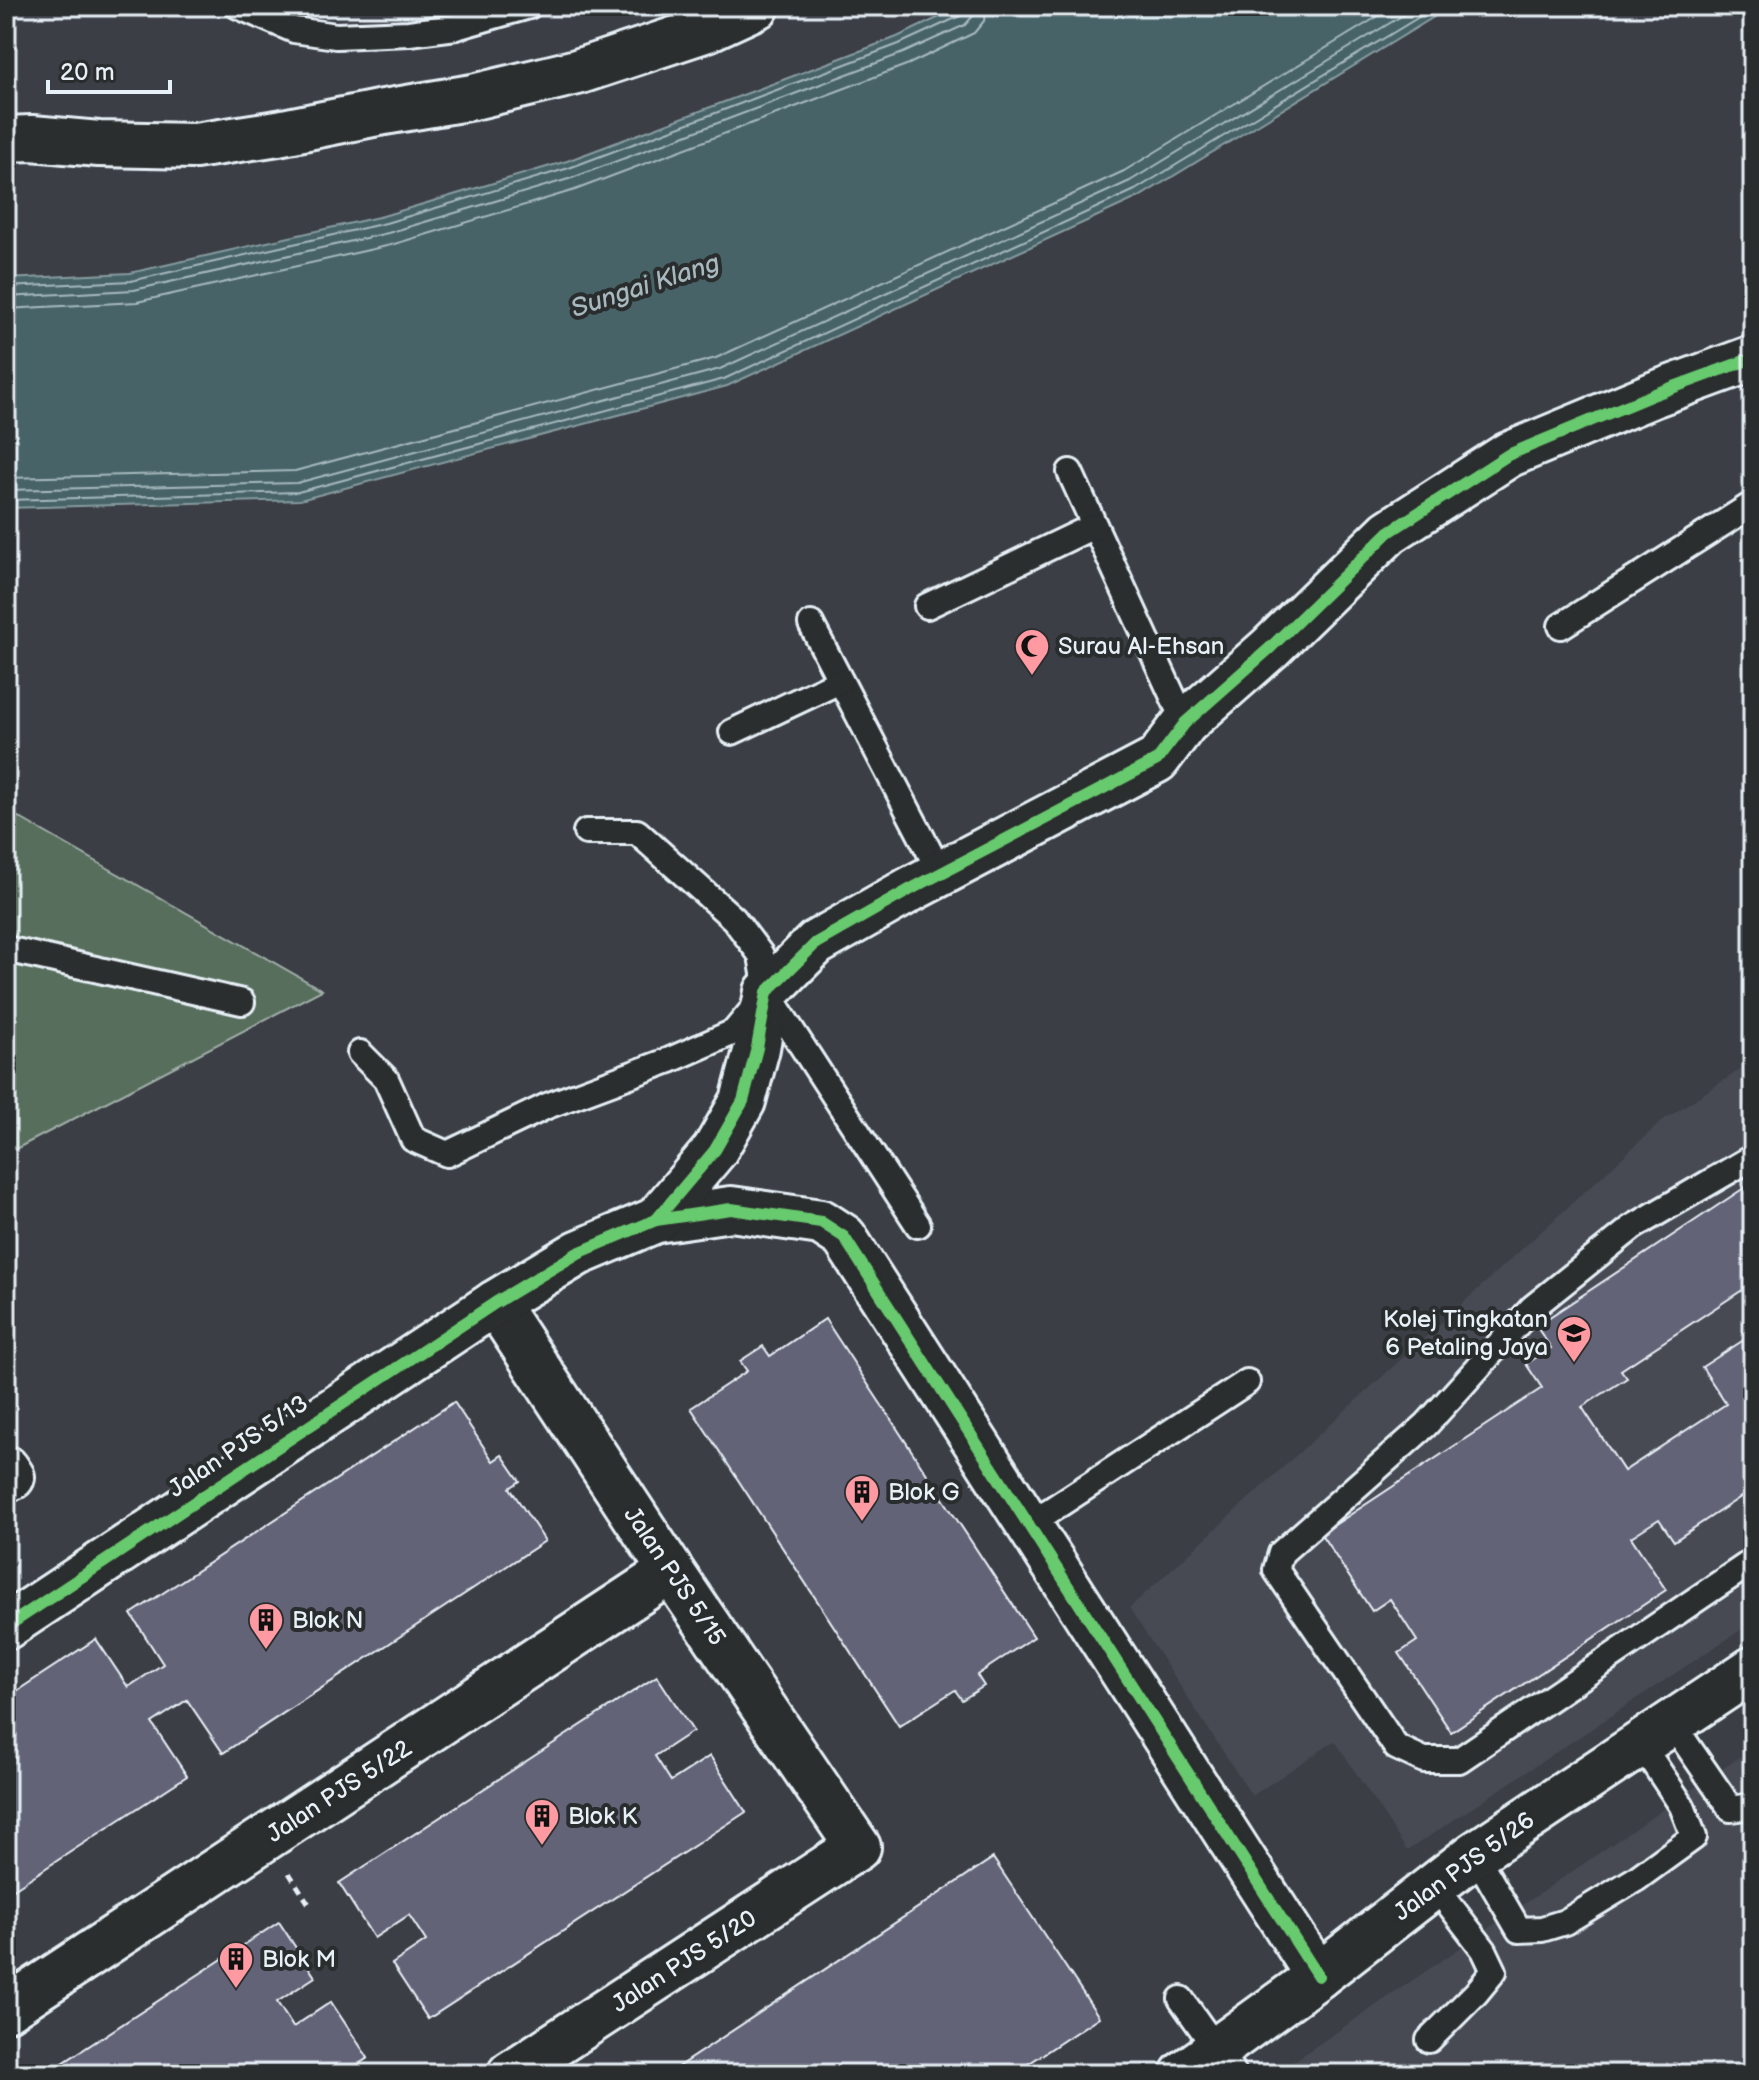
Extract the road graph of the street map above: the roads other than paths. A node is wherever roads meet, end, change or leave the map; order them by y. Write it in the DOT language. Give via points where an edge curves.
graph roads {
  1 [pos="238,6"];
  2 [pos="529,6"];
  3 [pos="757,6"];
  4 [pos="6,139"];
  5 [pos="1753,358"];
  6 [pos="1070,472"];
  7 [pos="1753,504"];
  8 [pos="1094,526"];
  9 [pos="927,606"];
  10 [pos="811,624"];
  11 [pos="1561,626"];
  12 [pos="840,681"];
  13 [pos="1185,723"];
  14 [pos="732,732"];
  15 [pos="586,832"];
  16 [pos="941,874"];
  17 [pos="6,949"];
  18 [pos="767,992"];
  19 [pos="242,1002"];
  20 [pos="360,1053"];
  21 [pos="1753,1157"];
  22 [pos="656,1220"];
  23 [pos="918,1225"];
  24 [pos="495,1303"];
  25 [pos="1247,1382"];
  26 [pos="6,1468"];
  27 [pos="6,1480"];
  28 [pos="1028,1525"];
  29 [pos="1753,1561"];
  30 [pos="671,1571"];
  31 [pos="6,1627"];
  32 [pos="1753,1669"];
  33 [pos="1656,1734"];
  34 [pos="1753,1806"];
  35 [pos="858,1847"];
  36 [pos="1475,1854"];
  37 [pos="1435,1886"];
  38 [pos="1318,1976"];
  39 [pos="1181,1999"];
  40 [pos="6,2009"];
  41 [pos="1429,2040"];
  42 [pos="1212,2066"];
  43 [pos="510,2074"];
  1 -- 2 [label="lane" via="294,30 336,36 456,27"];
  3 -- 4 [label="street" via="707,29 577,72 278,133 195,146"];
  5 -- 13 [label="street" via="1495,463 1389,532"];
  6 -- 8 [label="lane"];
  7 -- 11 [label="lane"];
  8 -- 9 [label="lane"];
  8 -- 13 [label="lane"];
  10 -- 12 [label="lane"];
  12 -- 14 [label="lane"];
  12 -- 16 [label="lane"];
  13 -- 16 [label="street" via="1157,760"];
  15 -- 18 [label="lane" via="637,832 734,919 761,955"];
  16 -- 18 [label="street" via="816,943"];
  17 -- 19 [label="lane"];
  18 -- 20 [label="lane" via="734,1032 547,1106 447,1154 413,1139 386,1079"];
  18 -- 22 [label="street" via="743,1101 715,1150"];
  18 -- 23 [label="lane"];
  21 -- 29 [label="lane" via="1633,1227 1532,1308 1426,1425 1281,1553 1276,1570 1396,1747 1424,1760 1459,1760"];
  22 -- 24 [label="street, Jalan PJS 5/13" via="578,1253"];
  22 -- 28 [label="street" via="731,1209 821,1222 844,1237"];
  24 -- 30 [label="street, Jalan PJS 5/15"];
  24 -- 31 [label="street, Jalan PJS 5/13"];
  25 -- 28 [label="lane"];
  26 -- 27 [label="street" via="12,1477"];
  28 -- 38 [label="street"];
  30 -- 35 [label="street, Jalan PJS 5/15"];
  30 -- 40 [label="street, Jalan PJS 5/22"];
  32 -- 33 [label="street, Jalan PJS 5/26"];
  33 -- 34 [label="lane" via="1731,1809"];
  33 -- 36 [label="street, Jalan PJS 5/26"];
  33 -- 36 [label="lane" via="1694,1837 1636,1879 1565,1922 1519,1930"];
  35 -- 43 [label="street, Jalan PJS 5/20"];
  36 -- 37 [label="street, Jalan PJS 5/26"];
  37 -- 38 [label="street, Jalan PJS 5/26"];
  37 -- 41 [label="lane" via="1494,1971"];
  38 -- 42 [label="street, Jalan PJS 5/26"];
  39 -- 42 [label="lane"];
}
